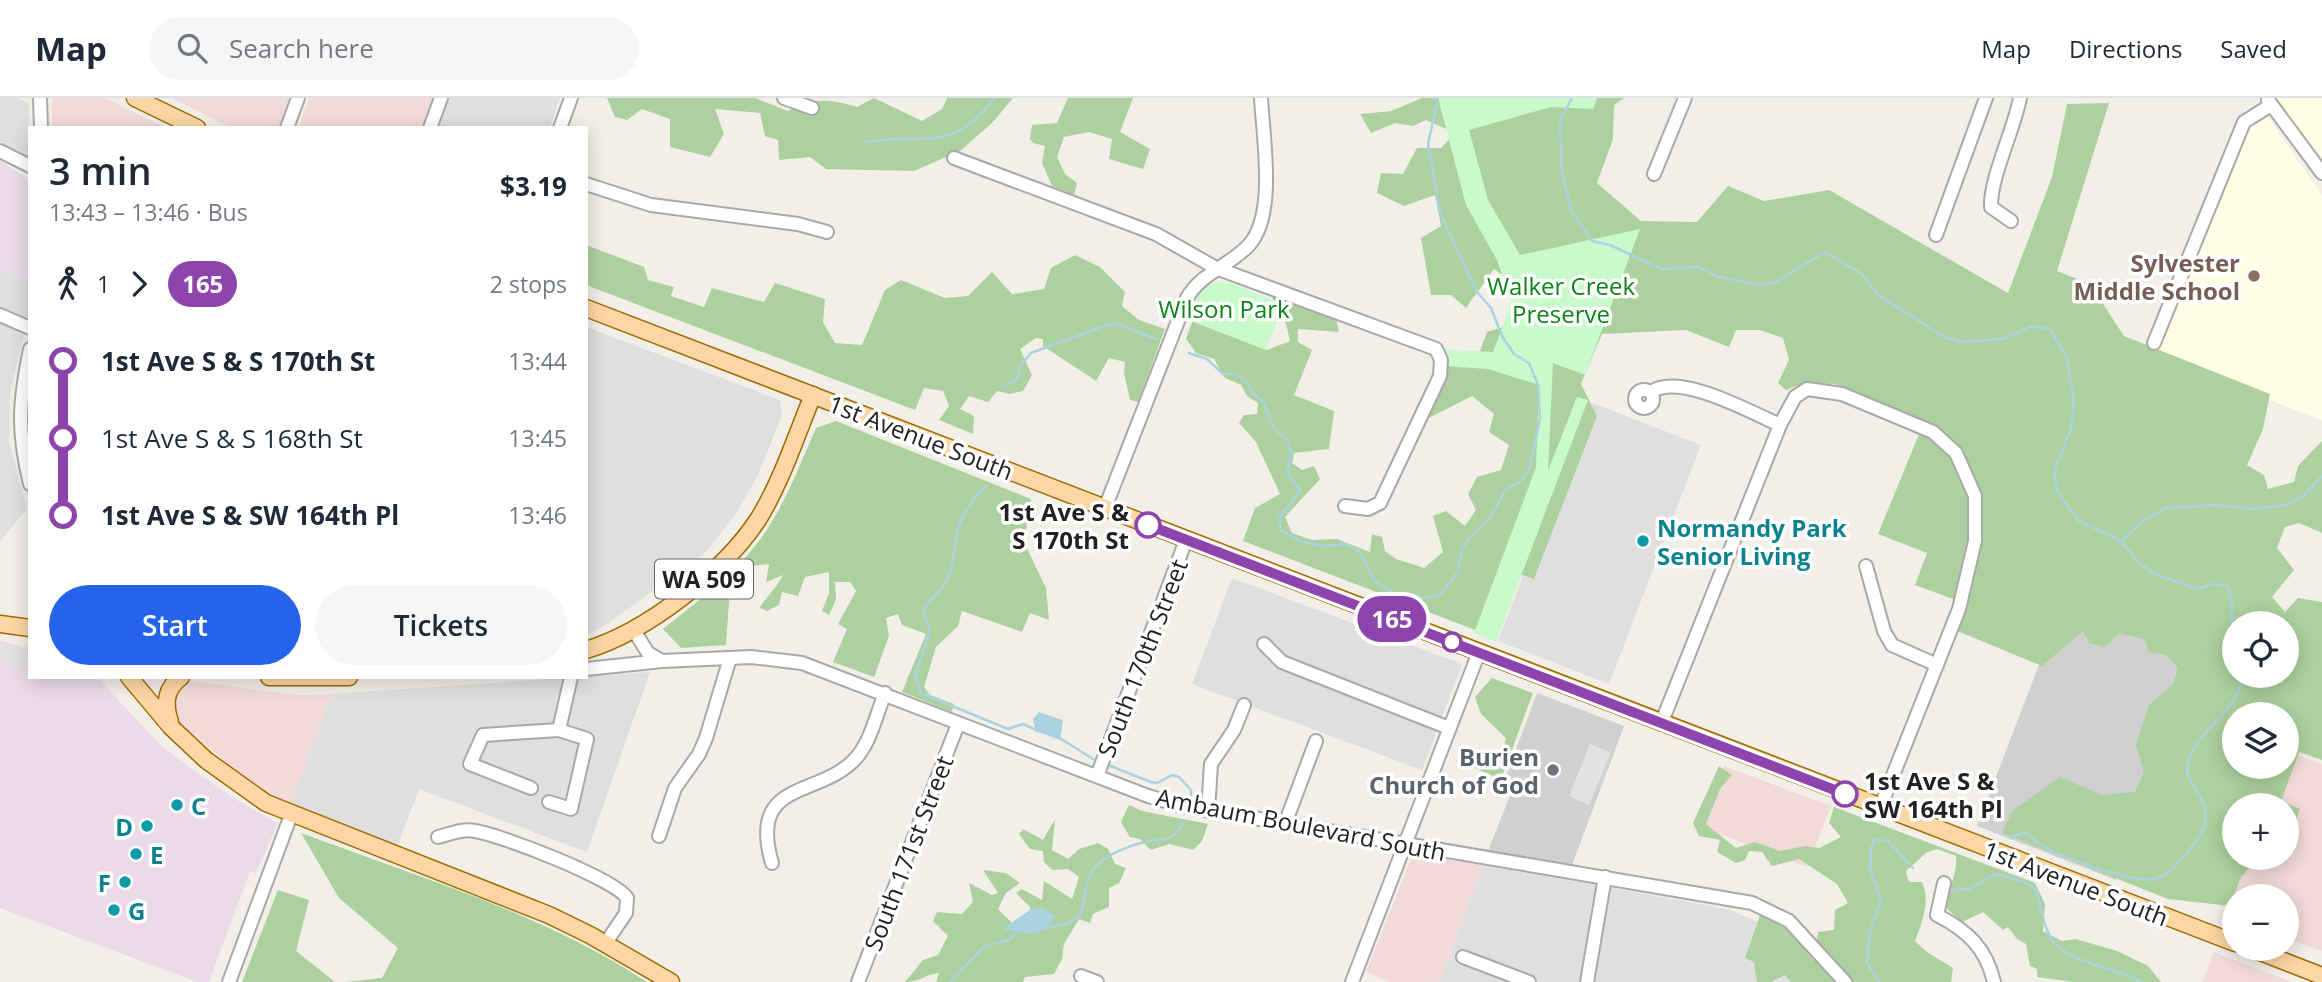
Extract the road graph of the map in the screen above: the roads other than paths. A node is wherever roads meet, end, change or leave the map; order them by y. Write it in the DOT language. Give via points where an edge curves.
graph roads {
  1 [pos="40,98"];
  2 [pos="135,98"];
  3 [pos="298,98"];
  4 [pos="441,98"];
  5 [pos="571,98"];
  6 [pos="784,98"];
  7 [pos="1261,98"];
  8 [pos="1685,98"];
  9 [pos="1986,98"];
  10 [pos="2020,98"];
  11 [pos="2269,101"];
  12 [pos="811,108"];
  13 [pos="40,126"];
  14 [pos="193,126"];
  15 [pos="288,126"];
  16 [pos="431,126"];
  17 [pos="561,126"];
  18 [pos="0,151"];
  19 [pos="954,158"];
  20 [pos="28,165"];
  21 [pos="2322,173"];
  22 [pos="1654,174"];
  23 [pos="588,185"];
  24 [pos="2011,221"];
  25 [pos="827,232"];
  26 [pos="1936,235"];
  27 [pos="1216,268"];
  28 [pos="588,309"];
  29 [pos="0,315"];
  30 [pos="28,327"];
  31 [pos="2154,343"];
  32 [pos="28,359"];
  33 [pos="1651,392"];
  34 [pos="813,395"];
  35 [pos="1780,425"];
  36 [pos="28,473"];
  37 [pos="1345,506"];
  38 [pos="1105,508"];
  39 [pos="1186,540"];
  40 [pos="1866,566"];
  41 [pos="0,624"];
  42 [pos="28,628"];
  43 [pos="633,629"];
  44 [pos="1264,644"];
  45 [pos="588,649"];
  46 [pos="1479,652"];
  47 [pos="730,658"];
  48 [pos="662,661"];
  49 [pos="1937,665"];
  50 [pos="588,669"];
  51 [pos="131,679"];
  52 [pos="179,679"];
  53 [pos="571,679"];
  54 [pos="885,693"];
  55 [pos="1244,705"];
  56 [pos="958,724"];
  57 [pos="1661,724"];
  58 [pos="172,727"];
  59 [pos="1449,728"];
  60 [pos="559,730"];
  61 [pos="1316,741"];
  62 [pos="1097,776"];
  63 [pos="531,788"];
  64 [pos="549,802"];
  65 [pos="1880,808"];
  66 [pos="1208,811"];
  67 [pos="292,815"];
  68 [pos="1285,824"];
  69 [pos="659,836"];
  70 [pos="438,837"];
  71 [pos="1406,845"];
  72 [pos="772,863"];
  73 [pos="1605,877"];
  74 [pos="1944,883"];
  75 [pos="2222,938"];
  76 [pos="605,944"];
  77 [pos="1463,957"];
  78 [pos="2283,961"];
  79 [pos="1081,976"];
  80 [pos="2322,976"];
  81 [pos="229,982"];
  82 [pos="671,982"];
  83 [pos="858,982"];
  84 [pos="1097,982"];
  85 [pos="1352,982"];
  86 [pos="1528,982"];
  87 [pos="1587,982"];
  88 [pos="1845,982"];
  89 [pos="1994,982"];
  1 -- 13 [label="street"];
  2 -- 14 [label="main road"];
  3 -- 15 [label="street"];
  4 -- 16 [label="street"];
  5 -- 17 [label="street"];
  6 -- 12 [label="street"];
  7 -- 27 [label="street" via="1266,196 1262,219 1248,246"];
  8 -- 22 [label="street"];
  9 -- 26 [label="street"];
  10 -- 24 [label="street" via="1991,195 1992,207"];
  11 -- 21 [label="street"];
  11 -- 31 [label="street" via="2244,122"];
  18 -- 20 [label="street"];
  19 -- 27 [label="street" via="1156,234"];
  23 -- 25 [label="street" via="651,205 798,223"];
  27 -- 37 [label="street" via="1431,346 1439,354 1440,376 1380,503 1368,509"];
  27 -- 38 [label="street" via="1183,305"];
  28 -- 34 [label="main road, 1st Avenue South"];
  29 -- 30 [label="street"];
  32 -- 36 [label="street" via="19,425"];
  33 -- 35 [label="street" via="1664,386 1684,386"];
  34 -- 38 [label="main road, 1st Avenue South"];
  34 -- 43 [label="main road, WA 509" via="758,520 708,576"];
  35 -- 49 [label="street" via="1800,392 1817,389 1842,394 1933,432 1950,445 1975,496 1975,541 1959,609"];
  35 -- 57 [label="street"];
  38 -- 39 [label="main road, 1st Avenue South"];
  39 -- 46 [label="main road, 1st Avenue South"];
  39 -- 62 [label="street, South 170th Street"];
  40 -- 49 [label="street" via="1892,645"];
  41 -- 42 [label="main road"];
  43 -- 45 [label="main road, WA 509"];
  43 -- 48 [label="street" via="648,653"];
  44 -- 59 [label="street" via="1282,662"];
  46 -- 57 [label="main road, 1st Avenue South"];
  46 -- 59 [label="street"];
  47 -- 48 [label="street, Ambaum Boulevard South"];
  47 -- 54 [label="street, Ambaum Boulevard South" via="802,663"];
  47 -- 69 [label="street" via="706,738 675,788"];
  48 -- 50 [label="street, Ambaum Boulevard South"];
  49 -- 65 [label="street"];
  51 -- 58 [label="main road"];
  52 -- 58 [label="main road" via="167,694 165,706"];
  53 -- 60 [label="street"];
  54 -- 56 [label="street, Ambaum Boulevard South"];
  54 -- 72 [label="street" via="862,751 852,763 792,792 776,809 767,831"];
  55 -- 66 [label="street" via="1234,730 1210,764"];
  56 -- 62 [label="street, Ambaum Boulevard South"];
  56 -- 83 [label="street, South 171st Street"];
  57 -- 65 [label="main road, 1st Avenue South"];
  58 -- 67 [label="main road" via="231,779"];
  59 -- 71 [label="street"];
  60 -- 63 [label="street" via="483,735 470,764"];
  60 -- 64 [label="street" via="587,739 571,808"];
  61 -- 68 [label="street"];
  62 -- 66 [label="street, Ambaum Boulevard South" via="1165,802"];
  65 -- 75 [label="main road, 1st Avenue South"];
  66 -- 68 [label="street, Ambaum Boulevard South"];
  67 -- 76 [label="main road" via="500,894"];
  67 -- 81 [label="street"];
  68 -- 71 [label="street, Ambaum Boulevard South"];
  70 -- 76 [label="street" via="468,830 485,833 618,888 626,898 626,913"];
  71 -- 73 [label="street, Ambaum Boulevard South"];
  71 -- 85 [label="street"];
  73 -- 87 [label="street"];
  73 -- 88 [label="street, Ambaum Boulevard South" via="1766,907 1798,929"];
  74 -- 89 [label="street" via="1937,915 1979,947 1990,963"];
  76 -- 82 [label="main road"];
  77 -- 86 [label="street"];
  78 -- 80 [label="main road"];
  79 -- 84 [label="street"];
}
